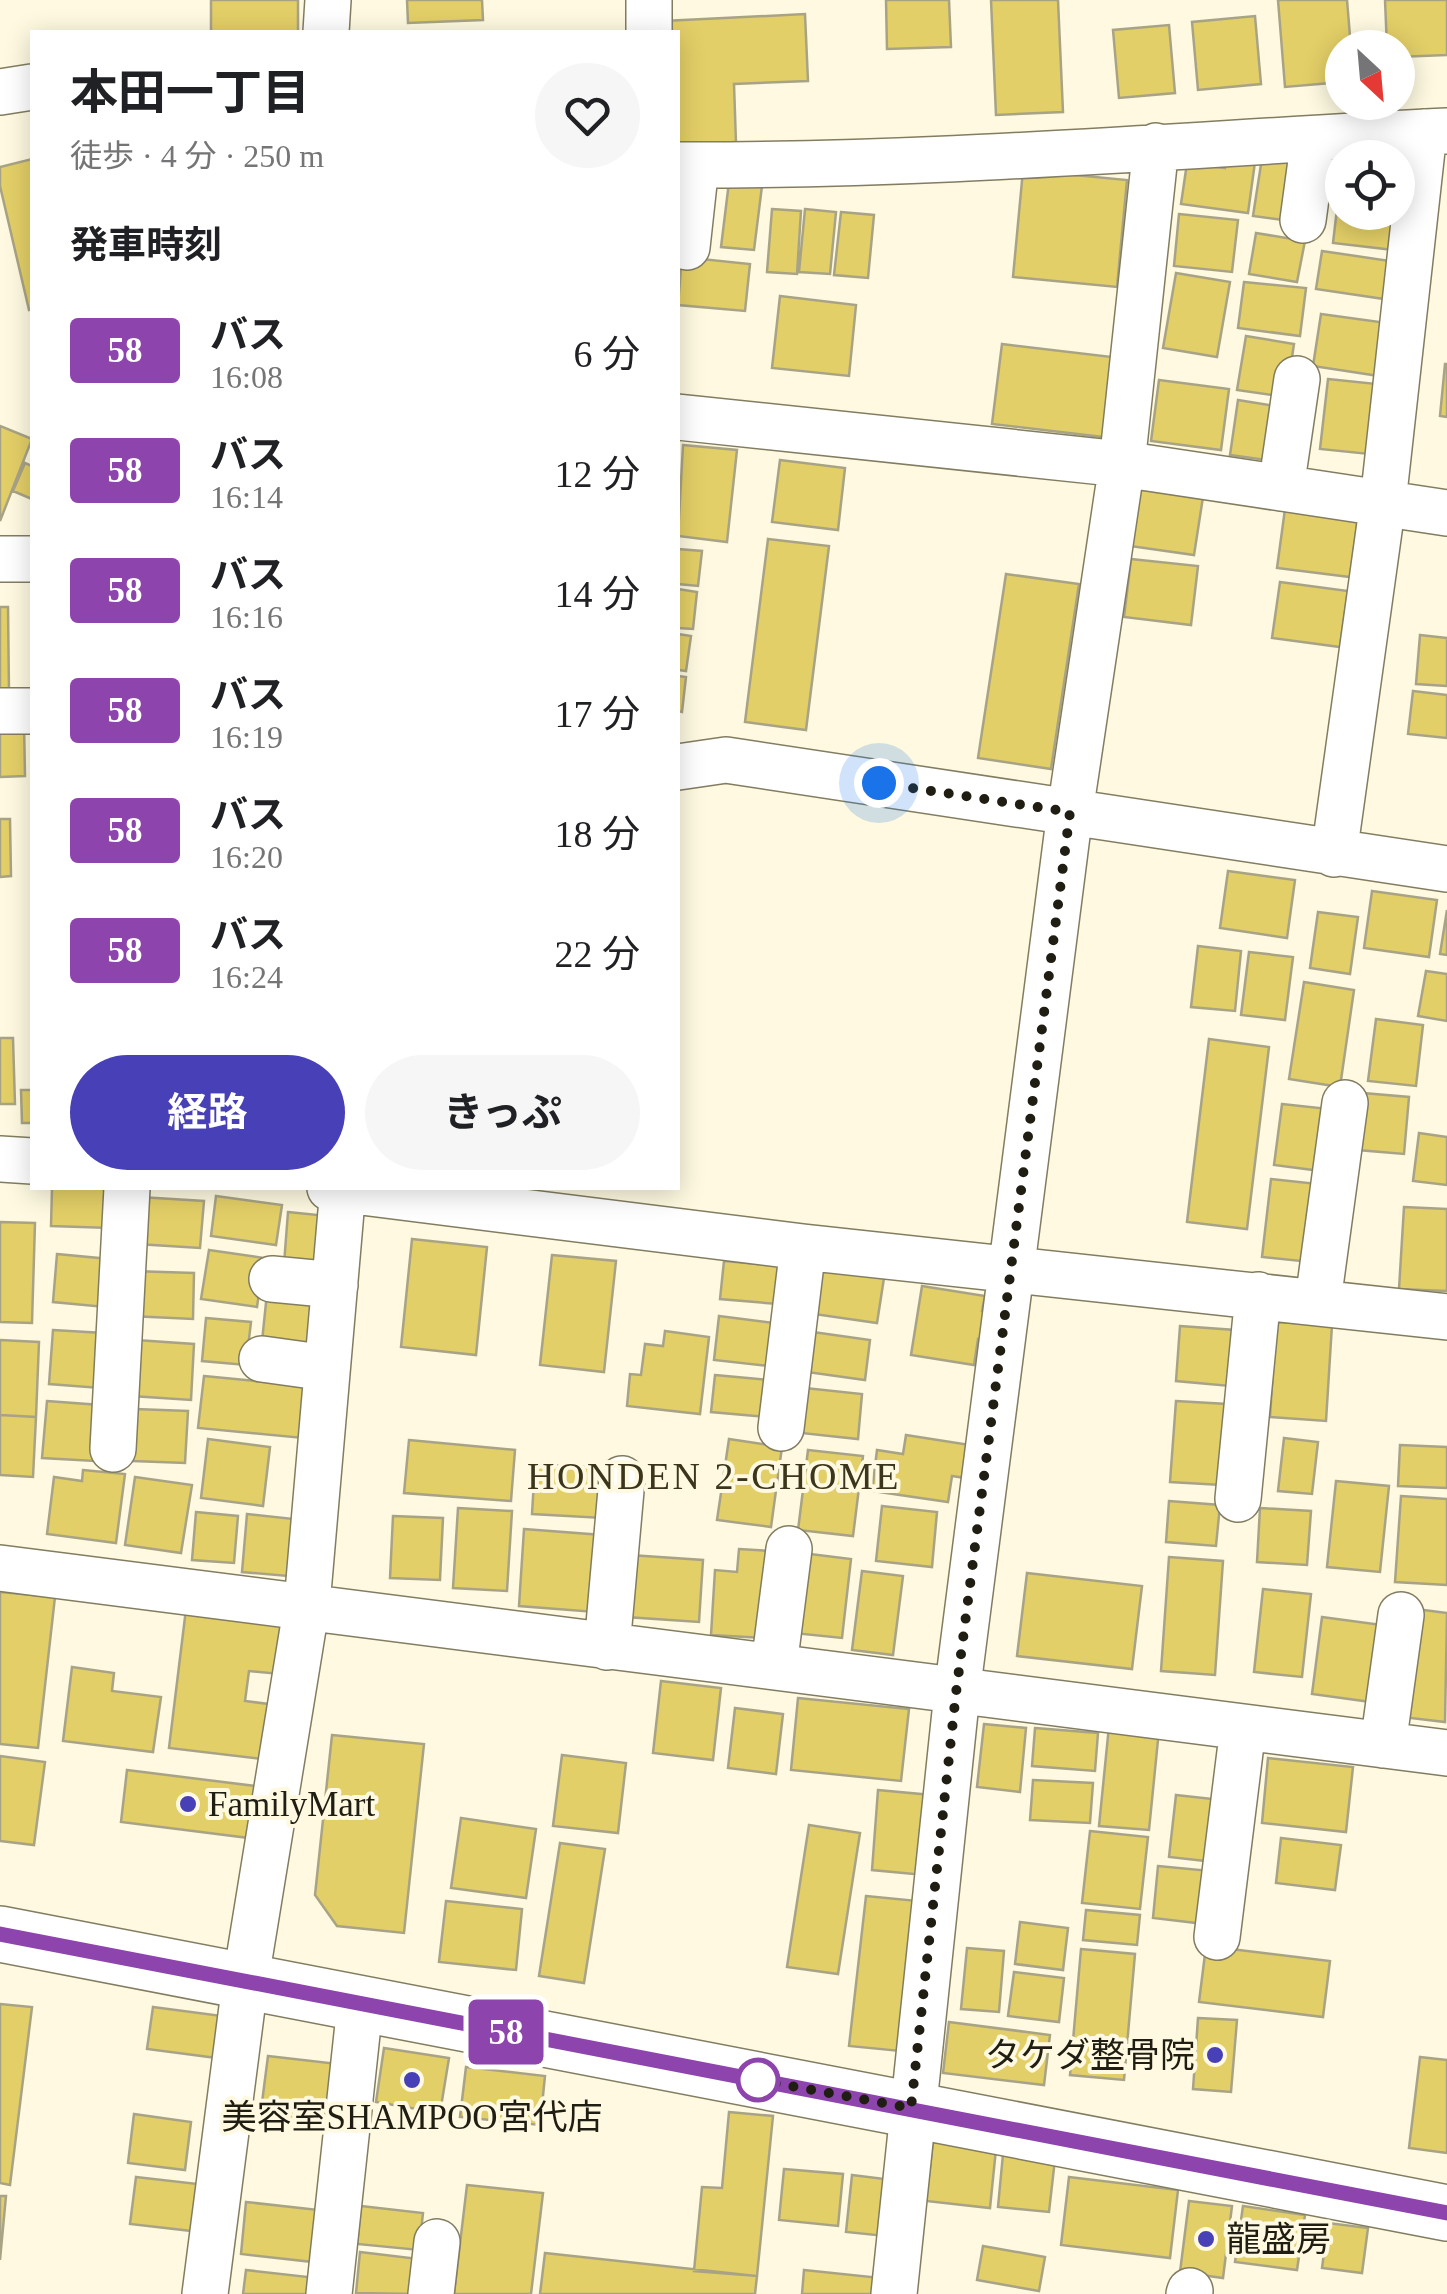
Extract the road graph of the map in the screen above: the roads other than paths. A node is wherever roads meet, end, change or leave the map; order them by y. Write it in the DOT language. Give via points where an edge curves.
graph roads {
  1 [pos="328,0"];
  2 [pos="649,0"];
  3 [pos="326,30"];
  4 [pos="649,30"];
  5 [pos="30,87"];
  6 [pos="0,92"];
  7 [pos="1436,132"];
  8 [pos="1314,139"];
  9 [pos="1156,146"];
  10 [pos="687,165"];
  11 [pos="1303,220"];
  12 [pos="687,246"];
  13 [pos="1297,379"];
  14 [pos="680,417"];
  15 [pos="1122,464"];
  16 [pos="1280,488"];
  17 [pos="1383,502"];
  18 [pos="1447,513"];
  19 [pos="0,559"];
  20 [pos="30,559"];
  21 [pos="0,711"];
  22 [pos="30,711"];
  23 [pos="680,767"];
  24 [pos="1070,812"];
  25 [pos="1334,854"];
  26 [pos="1447,869"];
  27 [pos="1345,1103"];
  28 [pos="0,1159"];
  29 [pos="30,1161"];
  30 [pos="127,1190"];
  31 [pos="339,1190"];
  32 [pos="355,1190"];
  33 [pos="803,1247"];
  34 [pos="1009,1268"];
  35 [pos="272,1278"];
  36 [pos="334,1286"];
  37 [pos="1258,1294"];
  38 [pos="1318,1302"];
  39 [pos="1447,1317"];
  40 [pos="262,1360"];
  41 [pos="327,1368"];
  42 [pos="782,1428"];
  43 [pos="113,1449"];
  44 [pos="622,1480"];
  45 [pos="1238,1499"];
  46 [pos="789,1549"];
  47 [pos="0,1568"];
  48 [pos="307,1604"];
  49 [pos="1402,1615"];
  50 [pos="607,1646"];
  51 [pos="774,1666"];
  52 [pos="956,1693"];
  53 [pos="1243,1728"];
  54 [pos="1383,1746"];
  55 [pos="1447,1753"];
  56 [pos="0,1934"];
  57 [pos="1218,1937"];
  58 [pos="245,1984"];
  59 [pos="360,2006"];
  60 [pos="911,2108"];
  61 [pos="1447,2213"];
  62 [pos="437,2242"];
  63 [pos="205,2294"];
  64 [pos="329,2294"];
  65 [pos="432,2294"];
  66 [pos="894,2294"];
  1 -- 3 [label="street"];
  2 -- 4 [label="street"];
  5 -- 6 [label="street"];
  7 -- 8 [label="street"];
  7 -- 17 [label="street"];
  8 -- 9 [label="street"];
  8 -- 11 [label="street"];
  9 -- 10 [label="street" via="987,160"];
  9 -- 15 [label="street"];
  10 -- 12 [label="street"];
  13 -- 16 [label="street"];
  14 -- 15 [label="street"];
  15 -- 16 [label="street"];
  15 -- 24 [label="street"];
  16 -- 17 [label="street"];
  17 -- 18 [label="street"];
  17 -- 25 [label="street"];
  19 -- 20 [label="street"];
  21 -- 22 [label="street"];
  23 -- 24 [label="street" via="726,760"];
  24 -- 25 [label="street"];
  24 -- 34 [label="street"];
  25 -- 26 [label="street"];
  27 -- 38 [label="street"];
  28 -- 29 [label="street"];
  30 -- 43 [label="street"];
  31 -- 36 [label="street"];
  32 -- 33 [label="street"];
  33 -- 34 [label="street"];
  33 -- 42 [label="street"];
  34 -- 37 [label="street"];
  34 -- 52 [label="street"];
  35 -- 36 [label="street"];
  36 -- 41 [label="street"];
  37 -- 38 [label="street"];
  37 -- 45 [label="street"];
  38 -- 39 [label="street"];
  40 -- 41 [label="street"];
  41 -- 48 [label="street"];
  44 -- 50 [label="street"];
  46 -- 51 [label="street"];
  47 -- 48 [label="street"];
  48 -- 50 [label="street"];
  48 -- 58 [label="street"];
  49 -- 54 [label="street"];
  50 -- 51 [label="street"];
  51 -- 52 [label="street"];
  52 -- 53 [label="street"];
  52 -- 60 [label="street"];
  53 -- 54 [label="street"];
  53 -- 57 [label="street"];
  54 -- 55 [label="street"];
  56 -- 58 [label="main road"];
  58 -- 59 [label="main road"];
  58 -- 63 [label="street"];
  59 -- 60 [label="main road"];
  59 -- 64 [label="street"];
  60 -- 61 [label="main road"];
  60 -- 66 [label="street"];
  62 -- 65 [label="street"];
}
